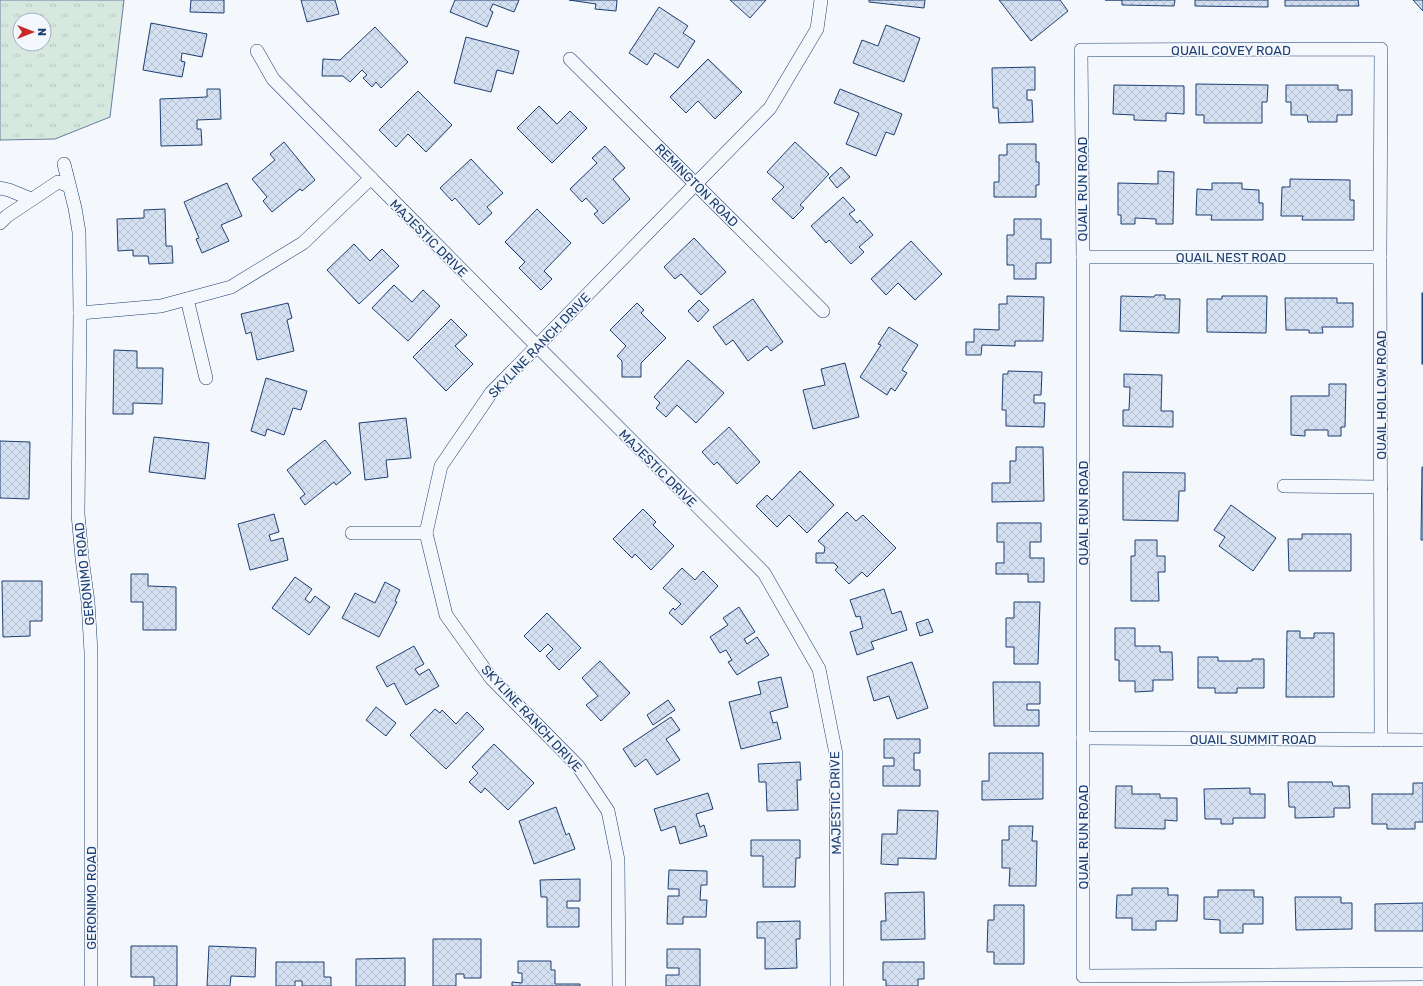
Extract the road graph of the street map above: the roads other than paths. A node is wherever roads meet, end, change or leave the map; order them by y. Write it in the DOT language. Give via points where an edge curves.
graph roads {
  1 [pos="821,0"];
  2 [pos="1382,49"];
  3 [pos="1081,50"];
  4 [pos="257,51"];
  5 [pos="570,59"];
  6 [pos="64,164"];
  7 [pos="371,178"];
  8 [pos="696,183"];
  9 [pos="69,186"];
  10 [pos="0,188"];
  11 [pos="31,199"];
  12 [pos="0,223"];
  13 [pos="1380,257"];
  14 [pos="1083,258"];
  15 [pos="187,299"];
  16 [pos="824,311"];
  17 [pos="80,313"];
  18 [pos="537,346"];
  19 [pos="206,378"];
  20 [pos="1284,486"];
  21 [pos="1382,487"];
  22 [pos="352,533"];
  23 [pos="426,533"];
  24 [pos="1083,738"];
  25 [pos="1381,740"];
  26 [pos="1423,740"];
  27 [pos="1423,974"];
  28 [pos="91,986"];
  29 [pos="619,986"];
  30 [pos="837,986"];
  1 -- 8 [label="street, SKYLINE RANCH DRIVE" via="816,28 770,108"];
  2 -- 3 [label="street, QUAIL COVEY ROAD"];
  2 -- 13 [label="street, QUAIL HOLLOW ROAD"];
  3 -- 14 [label="street, QUAIL RUN ROAD"];
  4 -- 7 [label="street, MAJESTIC DRIVE" via="273,79"];
  5 -- 8 [label="street, REMINGTON ROAD"];
  6 -- 9 [label="street, GERONIMO ROAD"];
  7 -- 15 [label="street" via="303,243 231,287"];
  7 -- 18 [label="street, MAJESTIC DRIVE"];
  8 -- 16 [label="street, REMINGTON ROAD"];
  8 -- 18 [label="street, SKYLINE RANCH DRIVE"];
  9 -- 11 [label="street" via="58,182"];
  9 -- 17 [label="street, GERONIMO ROAD" via="79,232"];
  10 -- 11 [label="street"];
  11 -- 12 [label="street"];
  13 -- 14 [label="street, QUAIL NEST ROAD"];
  13 -- 21 [label="street, QUAIL HOLLOW ROAD"];
  14 -- 24 [label="street, QUAIL RUN ROAD"];
  15 -- 17 [label="street" via="161,306"];
  15 -- 19 [label="street"];
  17 -- 28 [label="street, GERONIMO ROAD" via="78,514 91,652"];
  18 -- 23 [label="street, SKYLINE RANCH DRIVE" via="490,393 440,466"];
  18 -- 30 [label="street, MAJESTIC DRIVE" via="764,573 819,669 836,754"];
  20 -- 21 [label="street"];
  21 -- 25 [label="street, QUAIL HOLLOW ROAD"];
  22 -- 23 [label="street"];
  23 -- 29 [label="street, SKYLINE RANCH DRIVE" via="446,615 490,678 578,766 608,811 618,860"];
  24 -- 25 [label="street, QUAIL SUMMIT ROAD"];
  24 -- 27 [label="street, QUAIL RUN ROAD" via="1083,976"];
  25 -- 26 [label="street, QUAIL SUMMIT ROAD"];
}
